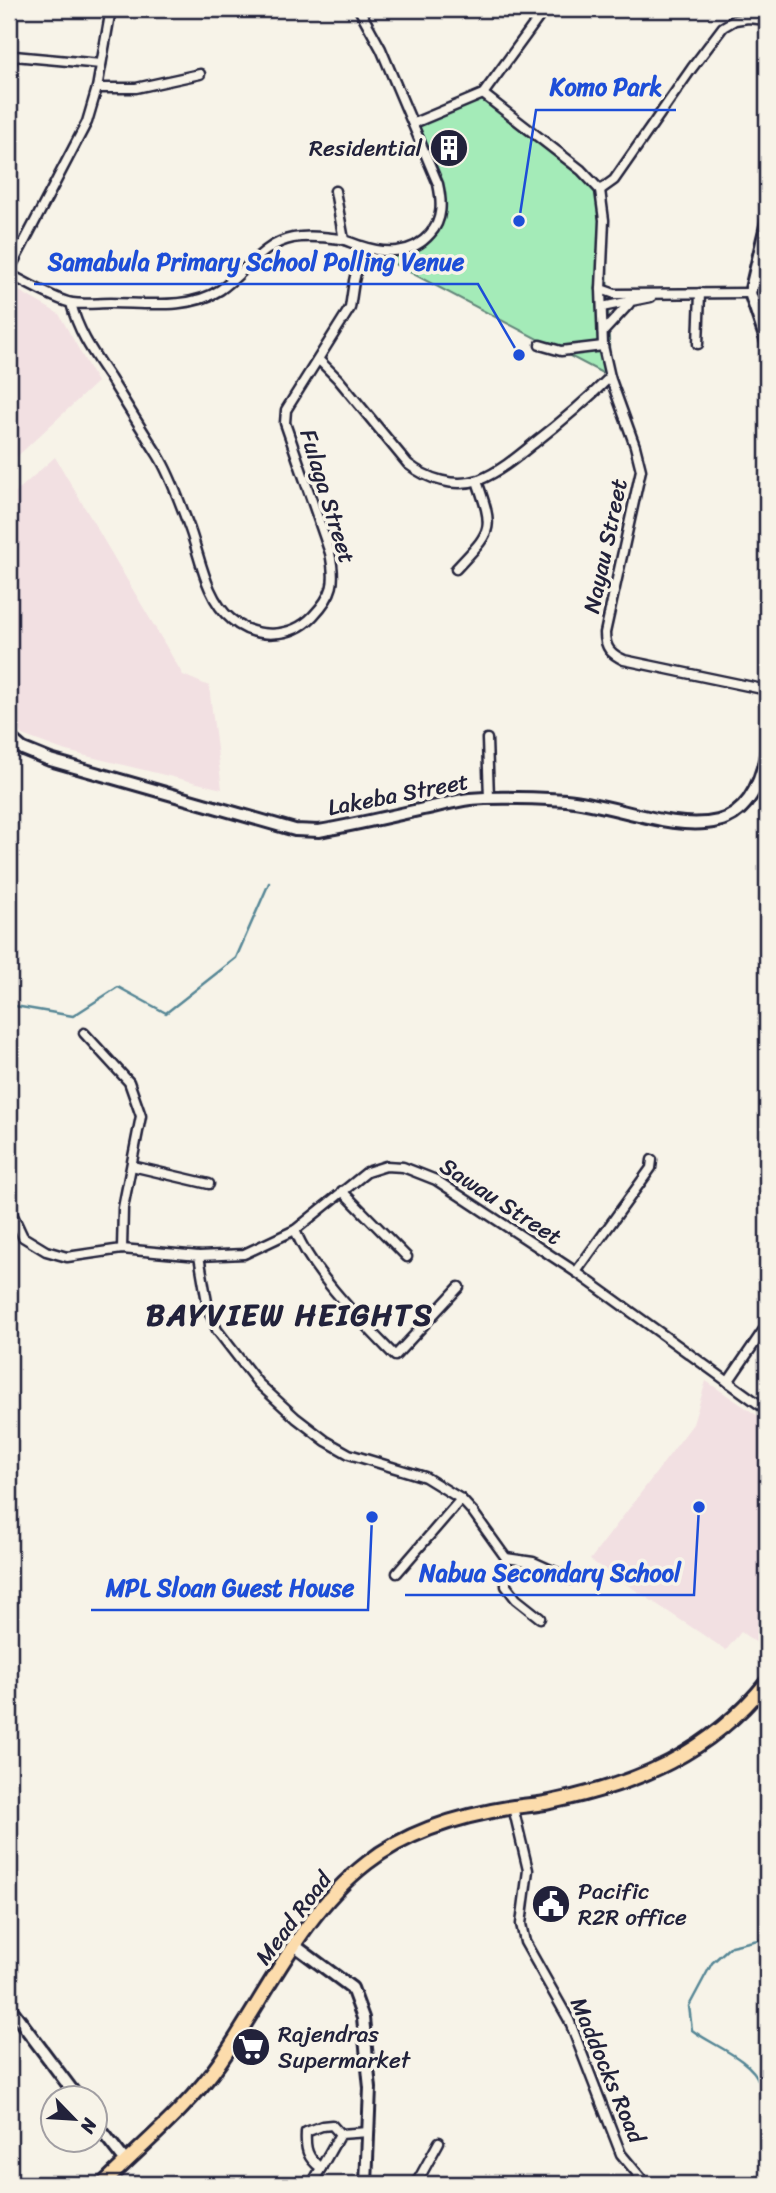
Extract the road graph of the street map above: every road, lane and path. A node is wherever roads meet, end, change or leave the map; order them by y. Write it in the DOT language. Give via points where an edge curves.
graph roads {
  1 [pos="111,9"];
  2 [pos="359,9"];
  3 [pos="545,9"];
  4 [pos="767,20"];
  5 [pos="101,64"];
  6 [pos="9,69"];
  7 [pos="200,74"];
  8 [pos="97,88"];
  9 [pos="484,94"];
  10 [pos="414,123"];
  11 [pos="600,190"];
  12 [pos="335,191"];
  13 [pos="767,220"];
  14 [pos="344,240"];
  15 [pos="362,247"];
  16 [pos="9,273"];
  17 [pos="601,289"];
  18 [pos="700,293"];
  19 [pos="750,293"];
  20 [pos="657,295"];
  21 [pos="632,302"];
  22 [pos="71,303"];
  23 [pos="602,307"];
  24 [pos="603,332"];
  25 [pos="767,343"];
  26 [pos="698,344"];
  27 [pos="540,345"];
  28 [pos="603,346"];
  29 [pos="319,360"];
  30 [pos="610,377"];
  31 [pos="477,481"];
  32 [pos="456,569"];
  33 [pos="767,690"];
  34 [pos="9,737"];
  35 [pos="487,739"];
  36 [pos="767,750"];
  37 [pos="489,799"];
  38 [pos="84,1033"];
  39 [pos="652,1160"];
  40 [pos="132,1166"];
  41 [pos="209,1184"];
  42 [pos="342,1191"];
  43 [pos="9,1207"];
  44 [pos="295,1230"];
  45 [pos="122,1249"];
  46 [pos="199,1256"];
  47 [pos="407,1256"];
  48 [pos="576,1272"];
  49 [pos="459,1287"];
  50 [pos="767,1325"];
  51 [pos="728,1382"];
  52 [pos="767,1410"];
  53 [pos="461,1499"];
  54 [pos="506,1558"];
  55 [pos="397,1573"];
  56 [pos="571,1579"];
  57 [pos="540,1618"];
  58 [pos="767,1682"];
  59 [pos="513,1807"];
  60 [pos="294,1945"];
  61 [pos="9,2006"];
  62 [pos="68,2084"];
  63 [pos="369,2132"];
  64 [pos="340,2134"];
  65 [pos="108,2140"];
  66 [pos="439,2142"];
  67 [pos="125,2162"];
  68 [pos="321,2168"];
  69 [pos="103,2184"];
  70 [pos="312,2184"];
  71 [pos="366,2184"];
  72 [pos="416,2184"];
  73 [pos="646,2184"];
  1 -- 5 [label="street"];
  2 -- 10 [label="street"];
  3 -- 9 [label="street"];
  4 -- 11 [label="street" via="735,20 723,27 614,180"];
  5 -- 6 [label="street" via="14,56"];
  5 -- 8 [label="street"];
  7 -- 8 [label="street" via="136,88"];
  8 -- 16 [label="street" via="80,138"];
  9 -- 10 [label="street"];
  9 -- 11 [label="street"];
  10 -- 15 [label="street" via="441,198 436,227 427,238 401,252"];
  11 -- 17 [label="street, Nayau Street" via="604,220"];
  12 -- 14 [label="street"];
  13 -- 19 [label="main road"];
  14 -- 15 [label="street"];
  14 -- 22 [label="street" via="291,238 272,244 236,278 200,299"];
  15 -- 29 [label="street, Fulaga Street" via="350,308"];
  16 -- 22 [label="street"];
  17 -- 20 [label="street"];
  17 -- 23 [label="street, Nayau Street"];
  18 -- 19 [label="street"];
  18 -- 20 [label="street"];
  18 -- 26 [label="street"];
  19 -- 25 [label="main road"];
  20 -- 21 [label="street"];
  21 -- 23 [label="street"];
  21 -- 24 [label="street"];
  22 -- 29 [label="street, Fulaga Street" via="81,334 160,458 218,607 252,630 273,634 300,628 331,592 330,553 285,423 286,410"];
  23 -- 24 [label="street, Nayau Street"];
  24 -- 28 [label="street, Nayau Street"];
  27 -- 28 [label="street" via="561,351"];
  28 -- 30 [label="street, Nayau Street"];
  29 -- 31 [label="street" via="422,475"];
  30 -- 31 [label="street" via="520,454"];
  30 -- 33 [label="street, Nayau Street" via="641,470 605,644 624,660"];
  31 -- 32 [label="street" via="489,515 488,531"];
  34 -- 37 [label="main road, Lakeba Street" via="23,749 50,760 295,830 319,831 469,799"];
  35 -- 37 [label="street"];
  36 -- 37 [label="main road, Lakeba Street" via="758,785 736,812 721,821 677,822 566,800"];
  38 -- 40 [label="street" via="129,1083 136,1098 141,1116"];
  39 -- 48 [label="street" via="651,1168"];
  40 -- 41 [label="street"];
  40 -- 45 [label="street" via="123,1208"];
  42 -- 44 [label="street, Sawau Street"];
  42 -- 47 [label="street"];
  42 -- 48 [label="street, Sawau Street" via="366,1172 386,1166 418,1171"];
  43 -- 45 [label="street, Sawau Street" via="23,1237 46,1251 67,1257"];
  44 -- 46 [label="street, Sawau Street" via="244,1254"];
  44 -- 49 [label="street" via="341,1298 395,1356"];
  45 -- 46 [label="street, Sawau Street"];
  46 -- 53 [label="street" via="208,1308 217,1330 277,1402 349,1454 425,1477"];
  48 -- 51 [label="street, Sawau Street"];
  50 -- 51 [label="street"];
  51 -- 52 [label="street, Sawau Street"];
  53 -- 54 [label="street"];
  53 -- 55 [label="street"];
  54 -- 56 [label="street" via="533,1562"];
  54 -- 57 [label="street" via="506,1586"];
  58 -- 59 [label="main road, Mead Road" via="701,1746 667,1764 613,1786"];
  59 -- 60 [label="main road, Mead Road" via="428,1829 367,1862 328,1900"];
  59 -- 73 [label="street, Maddocks Road" via="528,1870 521,1924 525,1942 569,2020 621,2154"];
  60 -- 63 [label="main road" via="352,1988 363,2018 370,2071"];
  60 -- 67 [label="main road, Mead Road" via="205,2083"];
  61 -- 62 [label="main road"];
  63 -- 64 [label="street"];
  63 -- 71 [label="main road"];
  64 -- 68 [label="street"];
  64 -- 68 [label="street" via="332,2125 306,2132 311,2161"];
  65 -- 67 [label="main road"];
  66 -- 72 [label="street"];
  67 -- 69 [label="main road, Mead Road"];
  68 -- 70 [label="street"];
}
